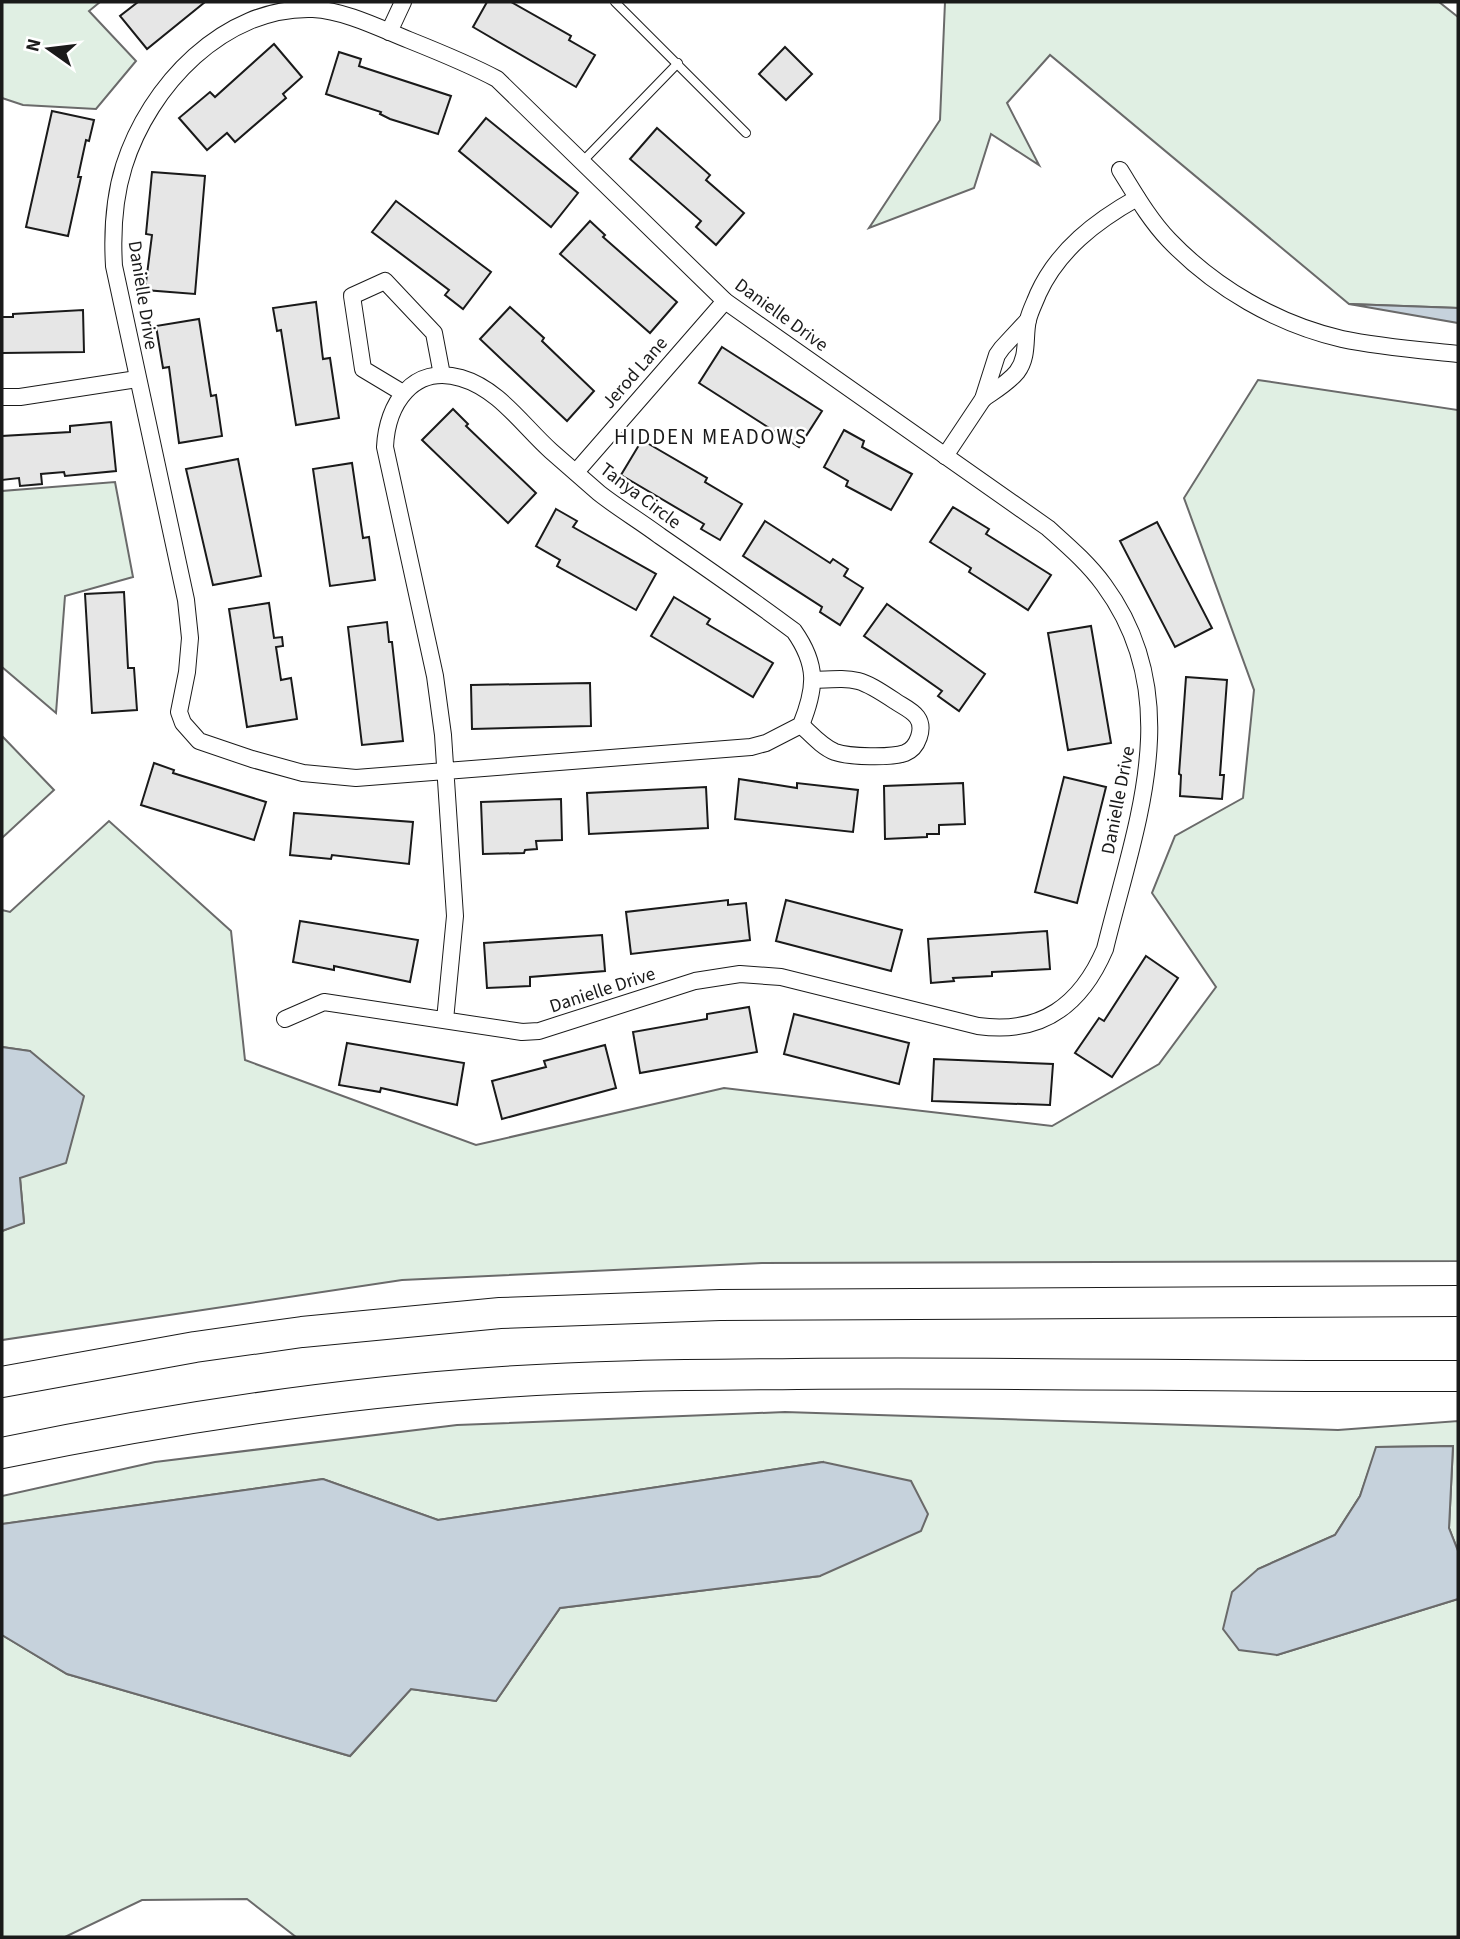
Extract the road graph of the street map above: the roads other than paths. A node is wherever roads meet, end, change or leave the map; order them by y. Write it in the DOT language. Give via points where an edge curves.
graph roads {
  1 [pos="403,2"];
  2 [pos="615,2"];
  3 [pos="389,32"];
  4 [pos="678,63"];
  5 [pos="746,133"];
  6 [pos="583,161"];
  7 [pos="1120,170"];
  8 [pos="1137,198"];
  9 [pos="725,301"];
  10 [pos="1028,320"];
  11 [pos="1458,354"];
  12 [pos="442,375"];
  13 [pos="137,379"];
  14 [pos="403,393"];
  15 [pos="2,397"];
  16 [pos="983,399"];
  17 [pos="945,456"];
  18 [pos="576,472"];
  19 [pos="814,680"];
  20 [pos="801,725"];
  21 [pos="446,770"];
  22 [pos="285,1019"];
  23 [pos="445,1020"];
  24 [pos="1458,1301"];
  25 [pos="1458,1376"];
  26 [pos="2,1382"];
  27 [pos="2,1453"];
  1 -- 3 [label="street"];
  2 -- 4 [label="lane"];
  3 -- 6 [label="street, Danielle Drive" via="497,79"];
  3 -- 13 [label="street, Danielle Drive" via="325,11 272,13 208,45 163,92 130,149 113,225 114,266"];
  4 -- 5 [label="lane"];
  4 -- 6 [label="lane"];
  6 -- 9 [label="street, Danielle Drive"];
  7 -- 8 [label="street"];
  8 -- 10 [label="street" via="1071,246 1046,278"];
  8 -- 11 [label="street" via="1195,265 1274,316 1344,339"];
  9 -- 17 [label="street, Danielle Drive"];
  9 -- 18 [label="street, Jerod Lane"];
  10 -- 16 [label="street" via="997,355"];
  10 -- 16 [label="street" via="1023,361 1017,372"];
  12 -- 14 [label="street" via="415,382"];
  12 -- 14 [label="street" via="434,333 385,281 352,296 363,369"];
  12 -- 18 [label="street, Tanya Circle" via="461,378 498,398"];
  13 -- 15 [label="street"];
  13 -- 21 [label="street, Danielle Drive" via="188,616 187,672 179,712 190,733 199,741 252,760 303,773 356,778"];
  14 -- 21 [label="street" via="388,420 385,447 435,676"];
  16 -- 17 [label="street"];
  17 -- 23 [label="street, Danielle Drive" via="1048,528 1086,564 1121,611 1143,669 1151,724 1146,785 1105,949 1080,993 1040,1021 993,1028 781,977 740,974 695,981 540,1031"];
  18 -- 19 [label="street, Tanya Circle" via="600,494 794,631 807,653"];
  19 -- 20 [label="street"];
  19 -- 20 [label="street" via="865,681 915,715 919,737 908,752 846,755 832,751"];
  20 -- 21 [label="street" via="751,747"];
  21 -- 23 [label="street" via="455,916"];
  22 -- 23 [label="street, Danielle Drive" via="324,1002"];
  24 -- 26 [label="highway" via="720,1305 528,1312 302,1332"];
  25 -- 27 [label="highway" via="603,1376 296,1402 176,1419"];
}
